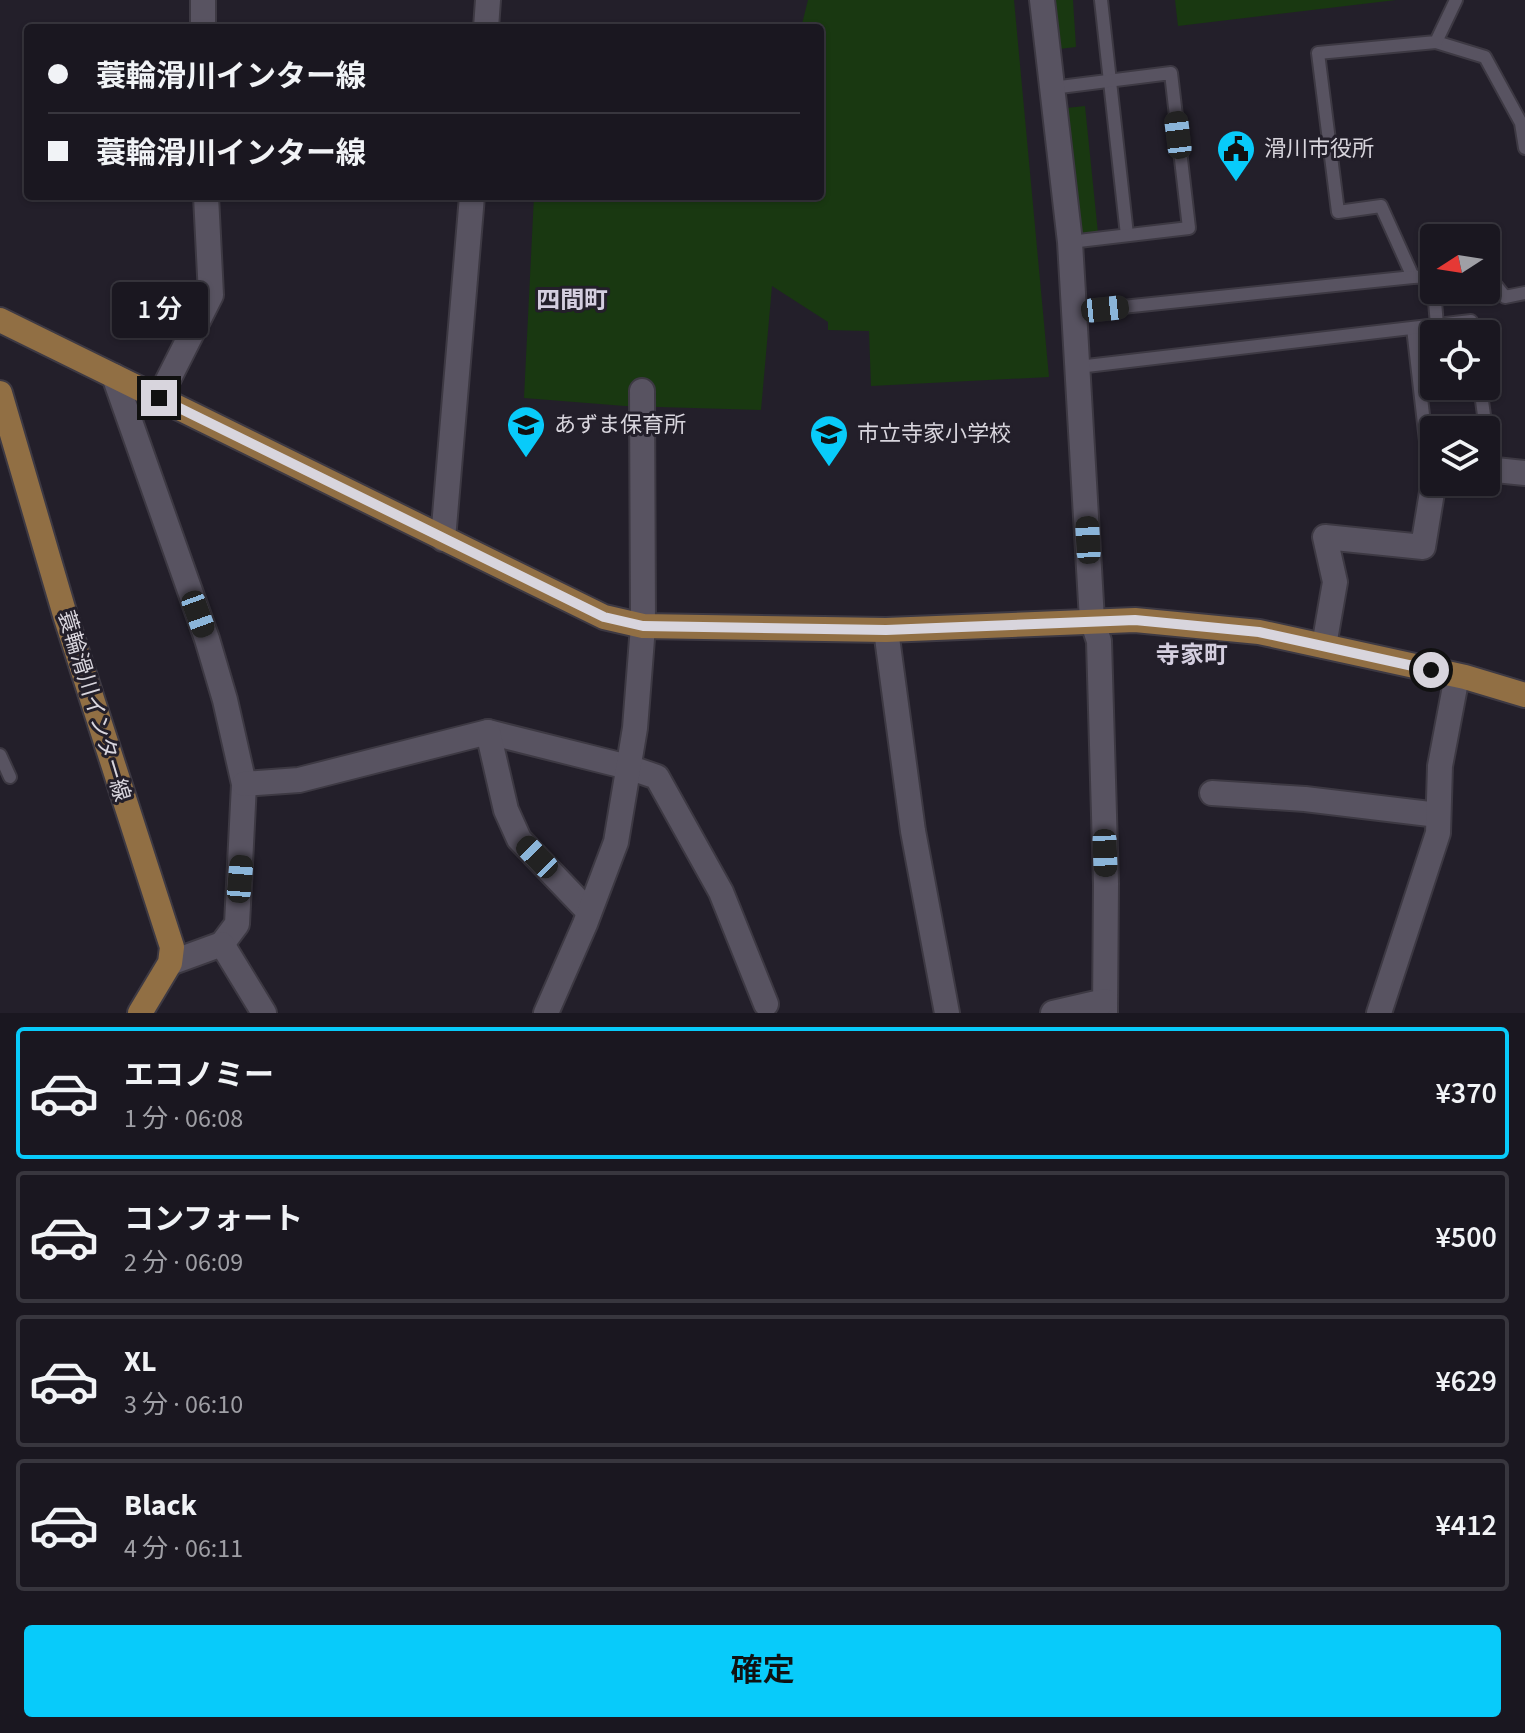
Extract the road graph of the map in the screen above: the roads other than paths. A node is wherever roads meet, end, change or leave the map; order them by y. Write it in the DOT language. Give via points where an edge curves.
graph roads {
  1 [pos="203,0"];
  2 [pos="488,0"];
  3 [pos="1042,0"];
  4 [pos="1101,0"];
  5 [pos="1456,0"];
  6 [pos="203,24"];
  7 [pos="486,24"];
  8 [pos="1436,42"];
  9 [pos="1111,80"];
  10 [pos="1052,88"];
  11 [pos="1525,148"];
  12 [pos="206,200"];
  13 [pos="472,200"];
  14 [pos="1127,235"];
  15 [pos="1070,242"];
  16 [pos="1413,277"];
  17 [pos="1420,279"];
  18 [pos="1500,291"];
  19 [pos="1525,293"];
  20 [pos="1074,312"];
  21 [pos="0,320"];
  22 [pos="1420,327"];
  23 [pos="1413,328"];
  24 [pos="1078,367"];
  25 [pos="114,376"];
  26 [pos="642,391"];
  27 [pos="0,393"];
  28 [pos="159,398"];
  29 [pos="1423,416"];
  30 [pos="1500,470"];
  31 [pos="1525,473"];
  32 [pos="1431,496"];
  33 [pos="443,539"];
  34 [pos="1092,620"];
  35 [pos="643,626"];
  36 [pos="886,630"];
  37 [pos="1324,646"];
  38 [pos="1457,676"];
  39 [pos="1525,695"];
  40 [pos="488,732"];
  41 [pos="0,755"];
  42 [pos="628,767"];
  43 [pos="10,777"];
  44 [pos="244,784"];
  45 [pos="1212,793"];
  46 [pos="1438,815"];
  47 [pos="589,912"];
  48 [pos="222,944"];
  49 [pos="170,963"];
  50 [pos="766,1004"];
  51 [pos="1105,1007"];
  52 [pos="140,1013"];
  53 [pos="264,1013"];
  54 [pos="546,1013"];
  55 [pos="947,1013"];
  56 [pos="1053,1013"];
  57 [pos="1379,1013"];
  1 -- 6 [label="street"];
  2 -- 7 [label="street"];
  3 -- 10 [label="street"];
  4 -- 9 [label="lane"];
  5 -- 8 [label="lane"];
  8 -- 11 [label="lane" via="1485,57 1521,123"];
  8 -- 16 [label="lane" via="1318,53 1338,212 1381,206"];
  9 -- 10 [label="lane"];
  9 -- 14 [label="lane"];
  9 -- 14 [label="lane" via="1171,73 1189,228"];
  10 -- 15 [label="street"];
  12 -- 28 [label="street" via="211,295"];
  13 -- 33 [label="street"];
  14 -- 15 [label="lane"];
  15 -- 20 [label="street"];
  16 -- 17 [label="lane"];
  16 -- 20 [label="lane"];
  18 -- 19 [label="lane" via="1505,297"];
  20 -- 24 [label="street"];
  21 -- 25 [label="main road"];
  22 -- 23 [label="lane"];
  23 -- 24 [label="lane"];
  23 -- 29 [label="lane"];
  24 -- 34 [label="street"];
  25 -- 28 [label="main road"];
  25 -- 44 [label="street" via="207,639"];
  26 -- 35 [label="street"];
  27 -- 49 [label="main road, 蓑輪滑川インター線" via="172,947"];
  28 -- 33 [label="main road"];
  30 -- 31 [label="street"];
  32 -- 37 [label="street" via="1423,547 1325,537 1335,582"];
  33 -- 35 [label="main road" via="604,617"];
  34 -- 36 [label="main road"];
  34 -- 37 [label="main road" via="1259,632"];
  34 -- 51 [label="street" via="1099,641"];
  35 -- 36 [label="main road"];
  35 -- 42 [label="street"];
  36 -- 55 [label="street" via="913,831"];
  37 -- 38 [label="main road"];
  38 -- 39 [label="main road"];
  38 -- 46 [label="street" via="1440,766"];
  40 -- 42 [label="street"];
  40 -- 44 [label="street" via="299,780"];
  40 -- 47 [label="street" via="506,810 519,839"];
  41 -- 43 [label="lane"];
  42 -- 47 [label="street" via="616,842"];
  42 -- 50 [label="street" via="657,777 721,892"];
  44 -- 48 [label="street" via="237,924"];
  45 -- 46 [label="street"];
  46 -- 57 [label="street" via="1438,833"];
  47 -- 54 [label="street"];
  48 -- 49 [label="street"];
  48 -- 53 [label="street"];
  49 -- 52 [label="main road"];
  51 -- 56 [label="street"];
}
